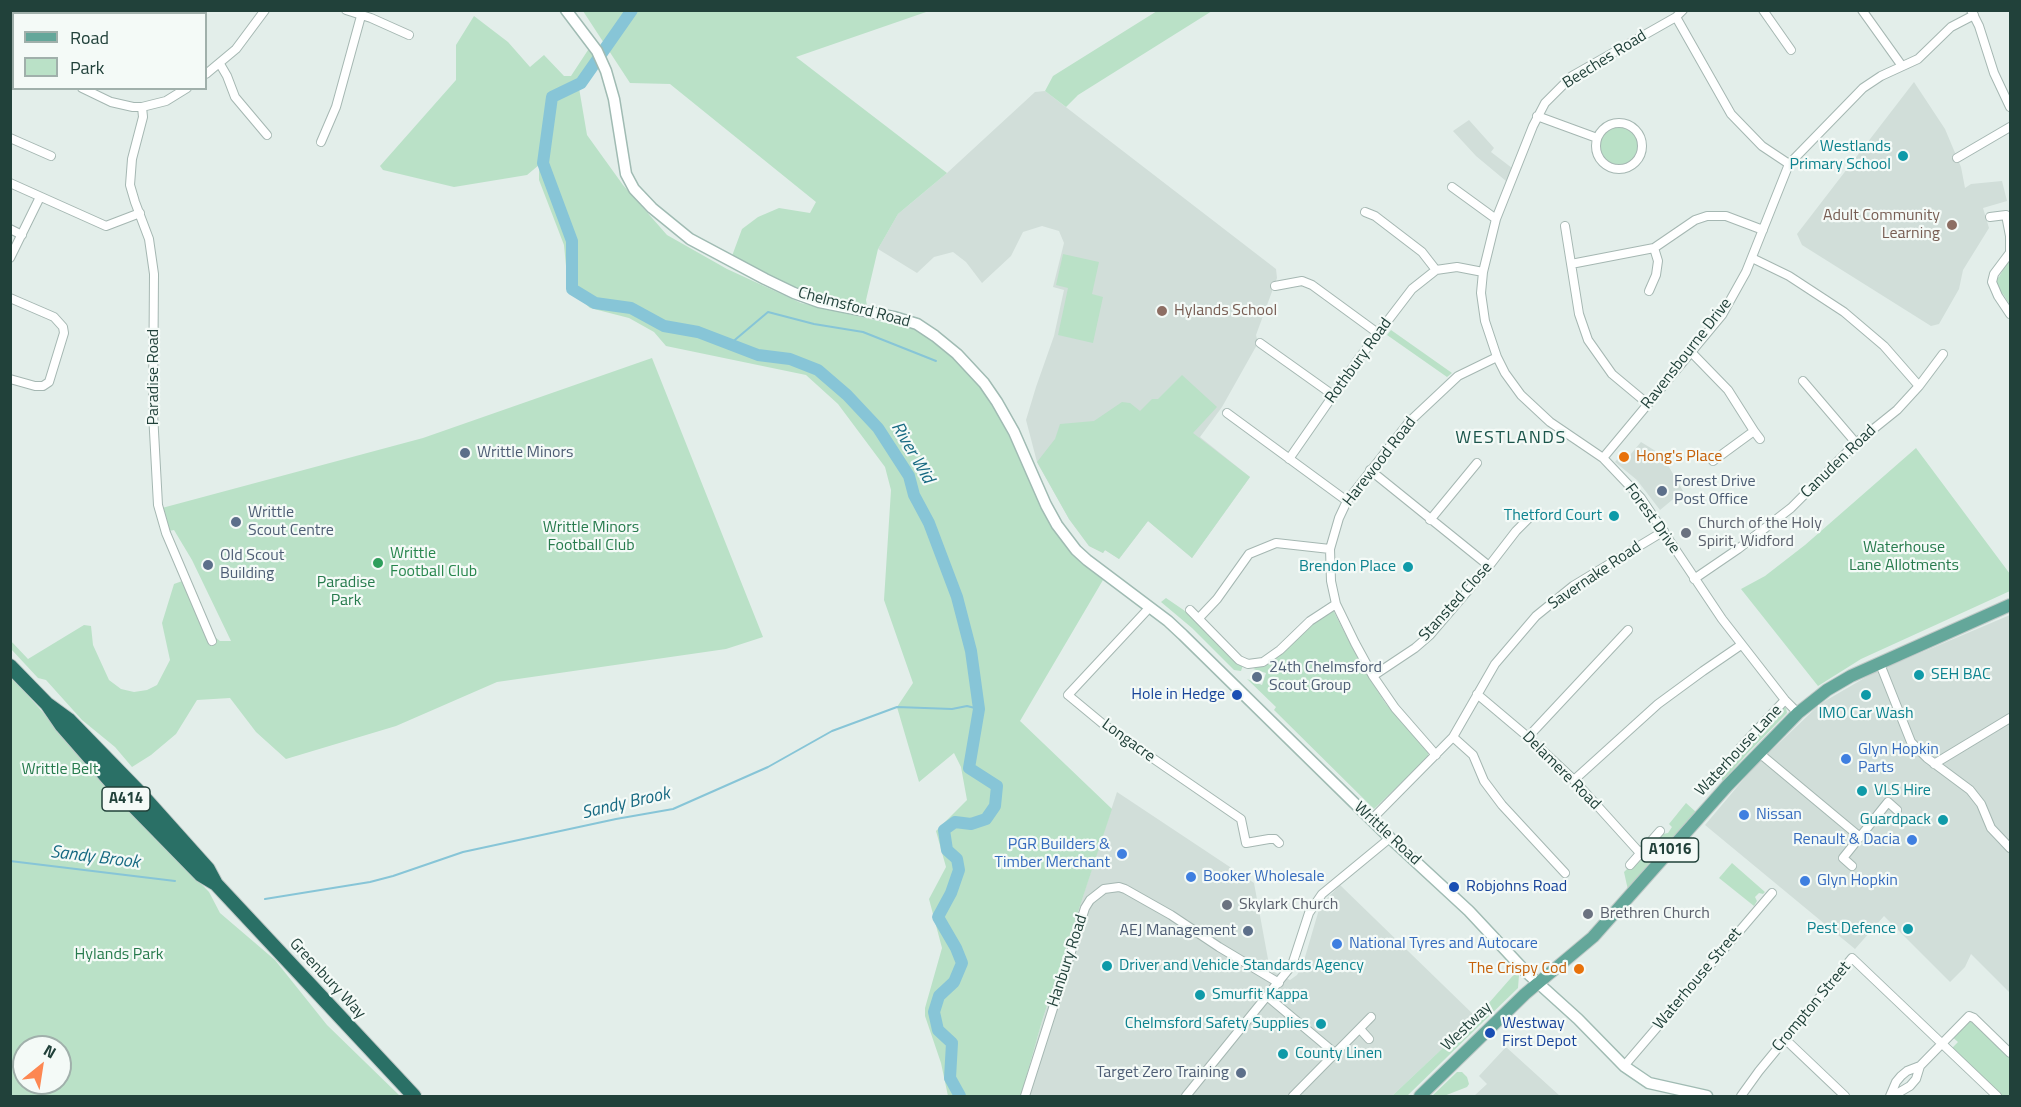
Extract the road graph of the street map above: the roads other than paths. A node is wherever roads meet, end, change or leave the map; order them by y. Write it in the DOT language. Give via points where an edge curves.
graph roads {
  1 [pos="265,10"];
  2 [pos="346,10"];
  3 [pos="566,10"];
  4 [pos="1683,10"];
  5 [pos="1763,10"];
  6 [pos="1862,10"];
  7 [pos="1973,13"];
  8 [pos="361,16"];
  9 [pos="1676,17"];
  10 [pos="409,35"];
  11 [pos="1791,50"];
  12 [pos="220,63"];
  13 [pos="1902,66"];
  14 [pos="207,73"];
  15 [pos="87,90"];
  16 [pos="184,90"];
  17 [pos="142,107"];
  18 [pos="2010,107"];
  19 [pos="1538,116"];
  20 [pos="2010,127"];
  21 [pos="267,135"];
  22 [pos="10,138"];
  23 [pos="1597,138"];
  24 [pos="321,142"];
  25 [pos="51,156"];
  26 [pos="1957,158"];
  27 [pos="1789,164"];
  28 [pos="10,183"];
  29 [pos="1452,187"];
  30 [pos="40,197"];
  31 [pos="1365,212"];
  32 [pos="140,213"];
  33 [pos="1989,217"];
  34 [pos="1496,219"];
  35 [pos="1565,226"];
  36 [pos="10,230"];
  37 [pos="1763,230"];
  38 [pos="22,235"];
  39 [pos="1654,248"];
  40 [pos="2010,256"];
  41 [pos="10,258"];
  42 [pos="1752,258"];
  43 [pos="1571,264"];
  44 [pos="1436,270"];
  45 [pos="1483,272"];
  46 [pos="1656,275"];
  47 [pos="1646,277"];
  48 [pos="1275,286"];
  49 [pos="1649,291"];
  50 [pos="10,298"];
  51 [pos="2010,314"];
  52 [pos="1379,334"];
  53 [pos="1260,343"];
  54 [pos="1692,353"];
  55 [pos="1943,354"];
  56 [pos="1497,357"];
  57 [pos="10,379"];
  58 [pos="1803,381"];
  59 [pos="1919,386"];
  60 [pos="1333,395"];
  61 [pos="1648,404"];
  62 [pos="1227,413"];
  63 [pos="1754,431"];
  64 [pos="1760,439"];
  65 [pos="1856,443"];
  66 [pos="1603,458"];
  67 [pos="1289,459"];
  68 [pos="1713,461"];
  69 [pos="1477,463"];
  70 [pos="1370,471"];
  71 [pos="1347,501"];
  72 [pos="1529,518"];
  73 [pos="1430,520"];
  74 [pos="1664,531"];
  75 [pos="1330,549"];
  76 [pos="1076,550"];
  77 [pos="1489,566"];
  78 [pos="1694,579"];
  79 [pos="1336,604"];
  80 [pos="2010,605"];
  81 [pos="1150,607"];
  82 [pos="1190,610"];
  83 [pos="1198,618"];
  84 [pos="1628,630"];
  85 [pos="212,641"];
  86 [pos="1741,645"];
  87 [pos="1880,664"];
  88 [pos="10,666"];
  89 [pos="1373,676"];
  90 [pos="1477,694"];
  91 [pos="1785,700"];
  92 [pos="1798,713"];
  93 [pos="2010,718"];
  94 [pos="1455,733"];
  95 [pos="1528,736"];
  96 [pos="1739,749"];
  97 [pos="1758,753"];
  98 [pos="1436,755"];
  99 [pos="1934,764"];
  100 [pos="1574,780"];
  101 [pos="1897,810"];
  102 [pos="1371,820"];
  103 [pos="1660,831"];
  104 [pos="1860,837"];
  105 [pos="1390,838"];
  106 [pos="1279,843"];
  107 [pos="2010,848"];
  108 [pos="1641,853"];
  109 [pos="1630,865"];
  110 [pos="1852,866"];
  111 [pos="1565,873"];
  112 [pos="1772,892"];
  113 [pos="1279,982"];
  114 [pos="1538,983"];
  115 [pos="1269,997"];
  116 [pos="1371,1017"];
  117 [pos="1360,1029"];
  118 [pos="1369,1039"];
  119 [pos="1785,1039"];
  120 [pos="1942,1043"];
  121 [pos="2010,1053"];
  122 [pos="1336,1054"];
  123 [pos="1624,1066"];
  124 [pos="1920,1066"];
  125 [pos="414,1096"];
  126 [pos="1025,1096"];
  127 [pos="1186,1096"];
  128 [pos="1293,1096"];
  129 [pos="1420,1096"];
  130 [pos="1707,1096"];
  131 [pos="1741,1096"];
  132 [pos="1845,1096"];
  133 [pos="1892,1096"];
  134 [pos="1997,1096"];
  1 -- 12 [label="street" via="241,43"];
  2 -- 8 [label="street"];
  3 -- 76 [label="street, Chelmsford Road" via="604,66 614,99 626,174 642,199 690,239 775,284 819,302 908,321 935,336 970,366 997,402 1046,504"];
  4 -- 9 [label="street, Beeches Road"];
  5 -- 11 [label="street"];
  6 -- 13 [label="street"];
  7 -- 13 [label="street, Ravensbourne Drive" via="1951,27 1918,59"];
  7 -- 18 [label="street"];
  8 -- 10 [label="street"];
  8 -- 24 [label="street" via="336,107"];
  9 -- 19 [label="street, Beeches Road" via="1572,76"];
  9 -- 27 [label="street" via="1731,114 1762,146"];
  12 -- 14 [label="street"];
  12 -- 21 [label="street" via="235,97"];
  13 -- 27 [label="street, Ravensbourne Drive" via="1863,88"];
  15 -- 17 [label="street" via="121,105"];
  16 -- 17 [label="street" via="166,101"];
  17 -- 32 [label="street, Paradise Road" via="144,117 130,179"];
  19 -- 23 [label="street"];
  19 -- 34 [label="street, Beeches Road"];
  20 -- 26 [label="street"];
  22 -- 25 [label="street"];
  23 -- 23 [label="street" via="1601,159 1613,168 1628,167 1642,151 1640,136 1630,125 1614,123"];
  27 -- 37 [label="street, Ravensbourne Drive"];
  28 -- 30 [label="street"];
  29 -- 34 [label="street"];
  30 -- 32 [label="street" via="106,226"];
  30 -- 38 [label="street"];
  31 -- 44 [label="street" via="1422,252"];
  32 -- 85 [label="street, Paradise Road" via="154,274 153,413 158,505 166,534"];
  33 -- 40 [label="street" via="2006,215"];
  34 -- 45 [label="street, Forest Drive"];
  35 -- 43 [label="street"];
  36 -- 38 [label="street"];
  37 -- 39 [label="street" via="1726,216 1707,216"];
  37 -- 42 [label="street, Ravensbourne Drive"];
  38 -- 41 [label="street"];
  39 -- 43 [label="street"];
  39 -- 46 [label="street" via="1658,261"];
  40 -- 51 [label="street" via="1992,282"];
  42 -- 54 [label="street, Ravensbourne Drive" via="1726,308"];
  42 -- 59 [label="street" via="1803,285 1852,319 1884,346"];
  43 -- 61 [label="street" via="1579,314 1588,340 1612,374"];
  44 -- 45 [label="street" via="1457,267"];
  44 -- 52 [label="street, Rothbury Road" via="1412,289"];
  45 -- 56 [label="street, Forest Drive" via="1485,321"];
  46 -- 47 [label="street"];
  46 -- 49 [label="street"];
  48 -- 52 [label="street" via="1302,281 1312,285"];
  50 -- 57 [label="street" via="54,317 64,333 49,382 35,386"];
  52 -- 60 [label="street, Rothbury Road"];
  53 -- 60 [label="street"];
  54 -- 61 [label="street, Ravensbourne Drive"];
  54 -- 63 [label="street" via="1728,390"];
  55 -- 59 [label="street, Canuden Road"];
  56 -- 66 [label="street, Forest Drive" via="1531,406"];
  56 -- 70 [label="street, Harewood Road" via="1452,381 1409,422"];
  58 -- 65 [label="street"];
  59 -- 65 [label="street, Canuden Road" via="1897,410"];
  60 -- 67 [label="street, Rothbury Road"];
  61 -- 66 [label="street, Ravensbourne Drive"];
  62 -- 67 [label="street"];
  63 -- 64 [label="street"];
  63 -- 68 [label="street"];
  65 -- 78 [label="street, Canuden Road" via="1791,508"];
  66 -- 74 [label="street, Forest Drive" via="1641,498"];
  67 -- 71 [label="street"];
  69 -- 73 [label="street"];
  70 -- 71 [label="street, Harewood Road"];
  70 -- 73 [label="street"];
  71 -- 75 [label="street, Harewood Road"];
  72 -- 77 [label="street, Stansted Close"];
  73 -- 77 [label="street"];
  74 -- 78 [label="street, Forest Drive"];
  74 -- 90 [label="street, Savernake Road" via="1573,586 1536,616 1495,664"];
  75 -- 79 [label="street, Harewood Road"];
  75 -- 83 [label="street" via="1276,543 1249,554 1217,599"];
  76 -- 81 [label="street, Writtle Road"];
  77 -- 89 [label="street, Stansted Close" via="1430,634"];
  78 -- 86 [label="street, Forest Drive"];
  79 -- 83 [label="street" via="1263,662 1248,664 1239,660"];
  79 -- 89 [label="street, Harewood Road"];
  80 -- 87 [label="main road, Waterhouse Lane / A1016"];
  81 -- 102 [label="street, Writtle Road"];
  81 -- 106 [label="street, Longacre" via="1068,695 1241,819 1246,843 1269,839"];
  82 -- 83 [label="street"];
  84 -- 95 [label="street"];
  86 -- 91 [label="street, Forest Drive"];
  86 -- 100 [label="street" via="1658,704"];
  87 -- 92 [label="main road, Waterhouse Lane / A1016" via="1827,690"];
  87 -- 99 [label="street" via="1907,735"];
  88 -- 125 [label="highway, Greenbury Way / A414" via="47,704 106,778 201,875 216,884"];
  89 -- 98 [label="street, Harewood Road" via="1405,721"];
  90 -- 94 [label="street, Savernake Road"];
  90 -- 95 [label="street, Delamere Road"];
  91 -- 92 [label="street, Forest Drive"];
  91 -- 96 [label="street, Waterhouse Lane"];
  92 -- 97 [label="main road, Waterhouse Lane / A1016"];
  93 -- 99 [label="street"];
  94 -- 98 [label="street, Savernake Road"];
  94 -- 111 [label="street" via="1473,755 1484,781 1502,805"];
  95 -- 100 [label="street, Delamere Road"];
  97 -- 104 [label="street"];
  97 -- 114 [label="main road, Waterhouse Lane / A1016" via="1593,937"];
  98 -- 102 [label="street, Savernake Road"];
  99 -- 107 [label="street" via="1970,790 1991,828"];
  100 -- 108 [label="street, Delamere Road"];
  101 -- 104 [label="street" via="1888,802"];
  102 -- 105 [label="street, Writtle Road"];
  103 -- 108 [label="street"];
  104 -- 110 [label="street" via="1843,858"];
  105 -- 113 [label="street" via="1322,894 1309,913 1292,965"];
  105 -- 114 [label="street, Writtle Road"];
  108 -- 109 [label="street"];
  112 -- 123 [label="street, Waterhouse Street"];
  113 -- 115 [label="street"];
  113 -- 126 [label="street, Hanbury Road" via="1119,887 1104,889 1090,900"];
  114 -- 123 [label="street, Writtle Road"];
  114 -- 129 [label="main road, Westway / A1016"];
  115 -- 122 [label="street"];
  115 -- 127 [label="street"];
  116 -- 117 [label="street"];
  117 -- 118 [label="street"];
  117 -- 122 [label="street"];
  119 -- 120 [label="street, Crompton Street" via="1852,958"];
  119 -- 131 [label="street, Crompton Street"];
  119 -- 132 [label="street"];
  120 -- 121 [label="street" via="1969,1016"];
  120 -- 124 [label="street"];
  120 -- 134 [label="street"];
  122 -- 128 [label="street"];
  123 -- 130 [label="street, Writtle Road" via="1649,1083"];
  124 -- 133 [label="street" via="1910,1086"];
  124 -- 133 [label="street" via="1907,1071 1896,1082"];
}
